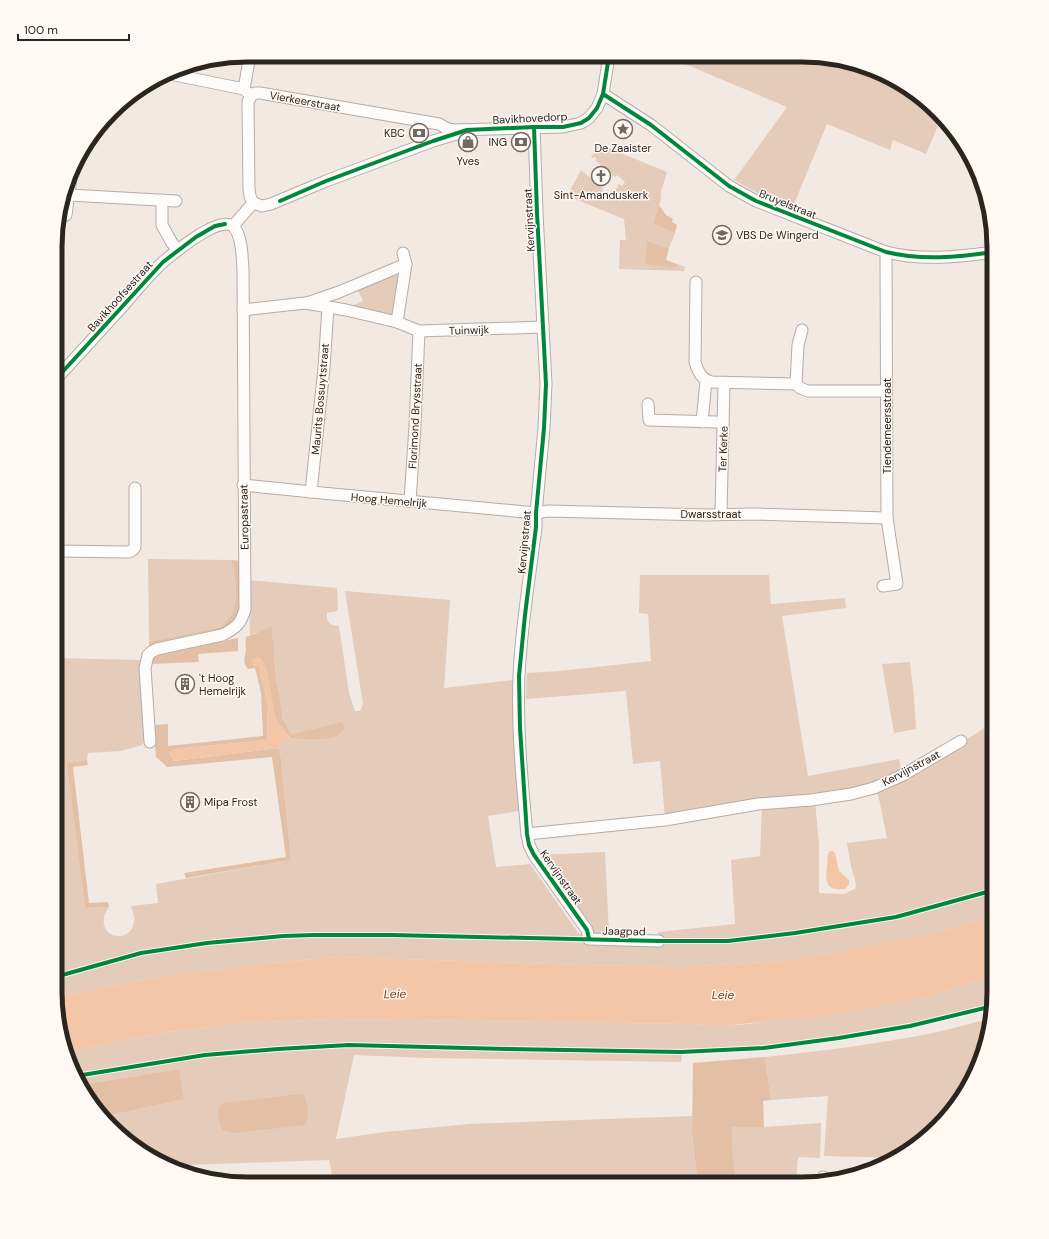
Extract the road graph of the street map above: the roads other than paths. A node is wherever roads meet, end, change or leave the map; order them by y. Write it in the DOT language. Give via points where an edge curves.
graph roads {
  1 [pos="250,62"];
  2 [pos="608,62"];
  3 [pos="177,76"];
  4 [pos="248,92"];
  5 [pos="603,94"];
  6 [pos="534,127"];
  7 [pos="445,132"];
  8 [pos="69,194"];
  9 [pos="68,198"];
  10 [pos="162,200"];
  11 [pos="176,201"];
  12 [pos="253,203"];
  13 [pos="66,215"];
  14 [pos="233,226"];
  15 [pos="178,250"];
  16 [pos="886,252"];
  17 [pos="987,253"];
  18 [pos="696,282"];
  19 [pos="305,304"];
  20 [pos="328,307"];
  21 [pos="243,310"];
  22 [pos="397,322"];
  23 [pos="543,328"];
  24 [pos="802,330"];
  25 [pos="419,331"];
  26 [pos="62,372"];
  27 [pos="706,381"];
  28 [pos="724,383"];
  29 [pos="796,384"];
  30 [pos="886,391"];
  31 [pos="648,404"];
  32 [pos="702,422"];
  33 [pos="716,422"];
  34 [pos="244,485"];
  35 [pos="135,488"];
  36 [pos="311,492"];
  37 [pos="410,501"];
  38 [pos="536,512"];
  39 [pos="721,514"];
  40 [pos="887,518"];
  41 [pos="62,551"];
  42 [pos="883,586"];
  43 [pos="961,741"];
  44 [pos="150,742"];
  45 [pos="527,834"];
  46 [pos="589,939"];
  47 [pos="659,941"];
  1 -- 4 [label="street"];
  2 -- 5 [label="street, Bavikhovedorp"];
  3 -- 4 [label="street, Vierkeerstraat"];
  4 -- 7 [label="street, Vierkeerstraat" via="440,124"];
  4 -- 12 [label="street" via="250,196"];
  5 -- 6 [label="street, Bavikhovedorp" via="594,113 581,123 563,127"];
  5 -- 16 [label="street, Bruyelstraat" via="651,125 729,186 756,201"];
  6 -- 7 [label="street, Bavikhovedorp"];
  6 -- 23 [label="street, Kervijnstraat"];
  7 -- 12 [label="street" via="433,141 271,204 262,206"];
  8 -- 10 [label="street"];
  9 -- 13 [label="street"];
  10 -- 11 [label="street"];
  10 -- 15 [label="street" via="162,225"];
  12 -- 14 [label="street"];
  14 -- 15 [label="street, Bavikhoofsestraat" via="216,226"];
  14 -- 21 [label="street, Europastraat" via="242,248"];
  15 -- 26 [label="street, Bavikhoofsestraat" via="149,276"];
  16 -- 17 [label="street, Bruyelstraat" via="949,257"];
  16 -- 30 [label="street, Tiendemeersstraat"];
  18 -- 27 [label="street" via="694,362"];
  19 -- 20 [label="street, Tuinwijk"];
  19 -- 21 [label="street, Tuinwijk"];
  19 -- 22 [label="street, Tuinwijk" via="339,292 405,259"];
  20 -- 22 [label="street, Tuinwijk"];
  20 -- 36 [label="street, Maurits Bossuytstraat"];
  21 -- 34 [label="street, Europastraat"];
  22 -- 25 [label="street, Tuinwijk"];
  23 -- 25 [label="street, Tuinwijk"];
  23 -- 38 [label="street, Kervijnstraat" via="546,384"];
  24 -- 29 [label="street" via="798,345"];
  25 -- 37 [label="street, Florimond Brysstraat"];
  27 -- 28 [label="street"];
  27 -- 32 [label="street, Ter Kerke"];
  28 -- 29 [label="street"];
  28 -- 39 [label="street, Ter Kerke"];
  29 -- 30 [label="street" via="808,391"];
  30 -- 40 [label="street, Tiendemeersstraat"];
  31 -- 32 [label="street, Ter Kerke" via="649,420"];
  32 -- 33 [label="street, Ter Kerke"];
  34 -- 36 [label="street, Hoog Hemelrijk"];
  34 -- 44 [label="street, Europastraat" via="245,609 242,620 222,635 157,649 148,655 145,668"];
  35 -- 41 [label="street" via="133,550"];
  36 -- 37 [label="street, Hoog Hemelrijk"];
  37 -- 38 [label="street, Hoog Hemelrijk"];
  38 -- 39 [label="street, Dwarsstraat"];
  38 -- 45 [label="street, Kervijnstraat" via="520,676 520,728"];
  39 -- 40 [label="street, Dwarsstraat"];
  40 -- 42 [label="street, Tiendemeersstraat" via="897,584"];
  43 -- 45 [label="street, Kervijnstraat" via="903,775 874,788 851,794 758,804 665,820"];
  45 -- 46 [label="street, Kervijnstraat" via="534,855 587,930"];
  46 -- 47 [label="street, Jaagpad"];
}
